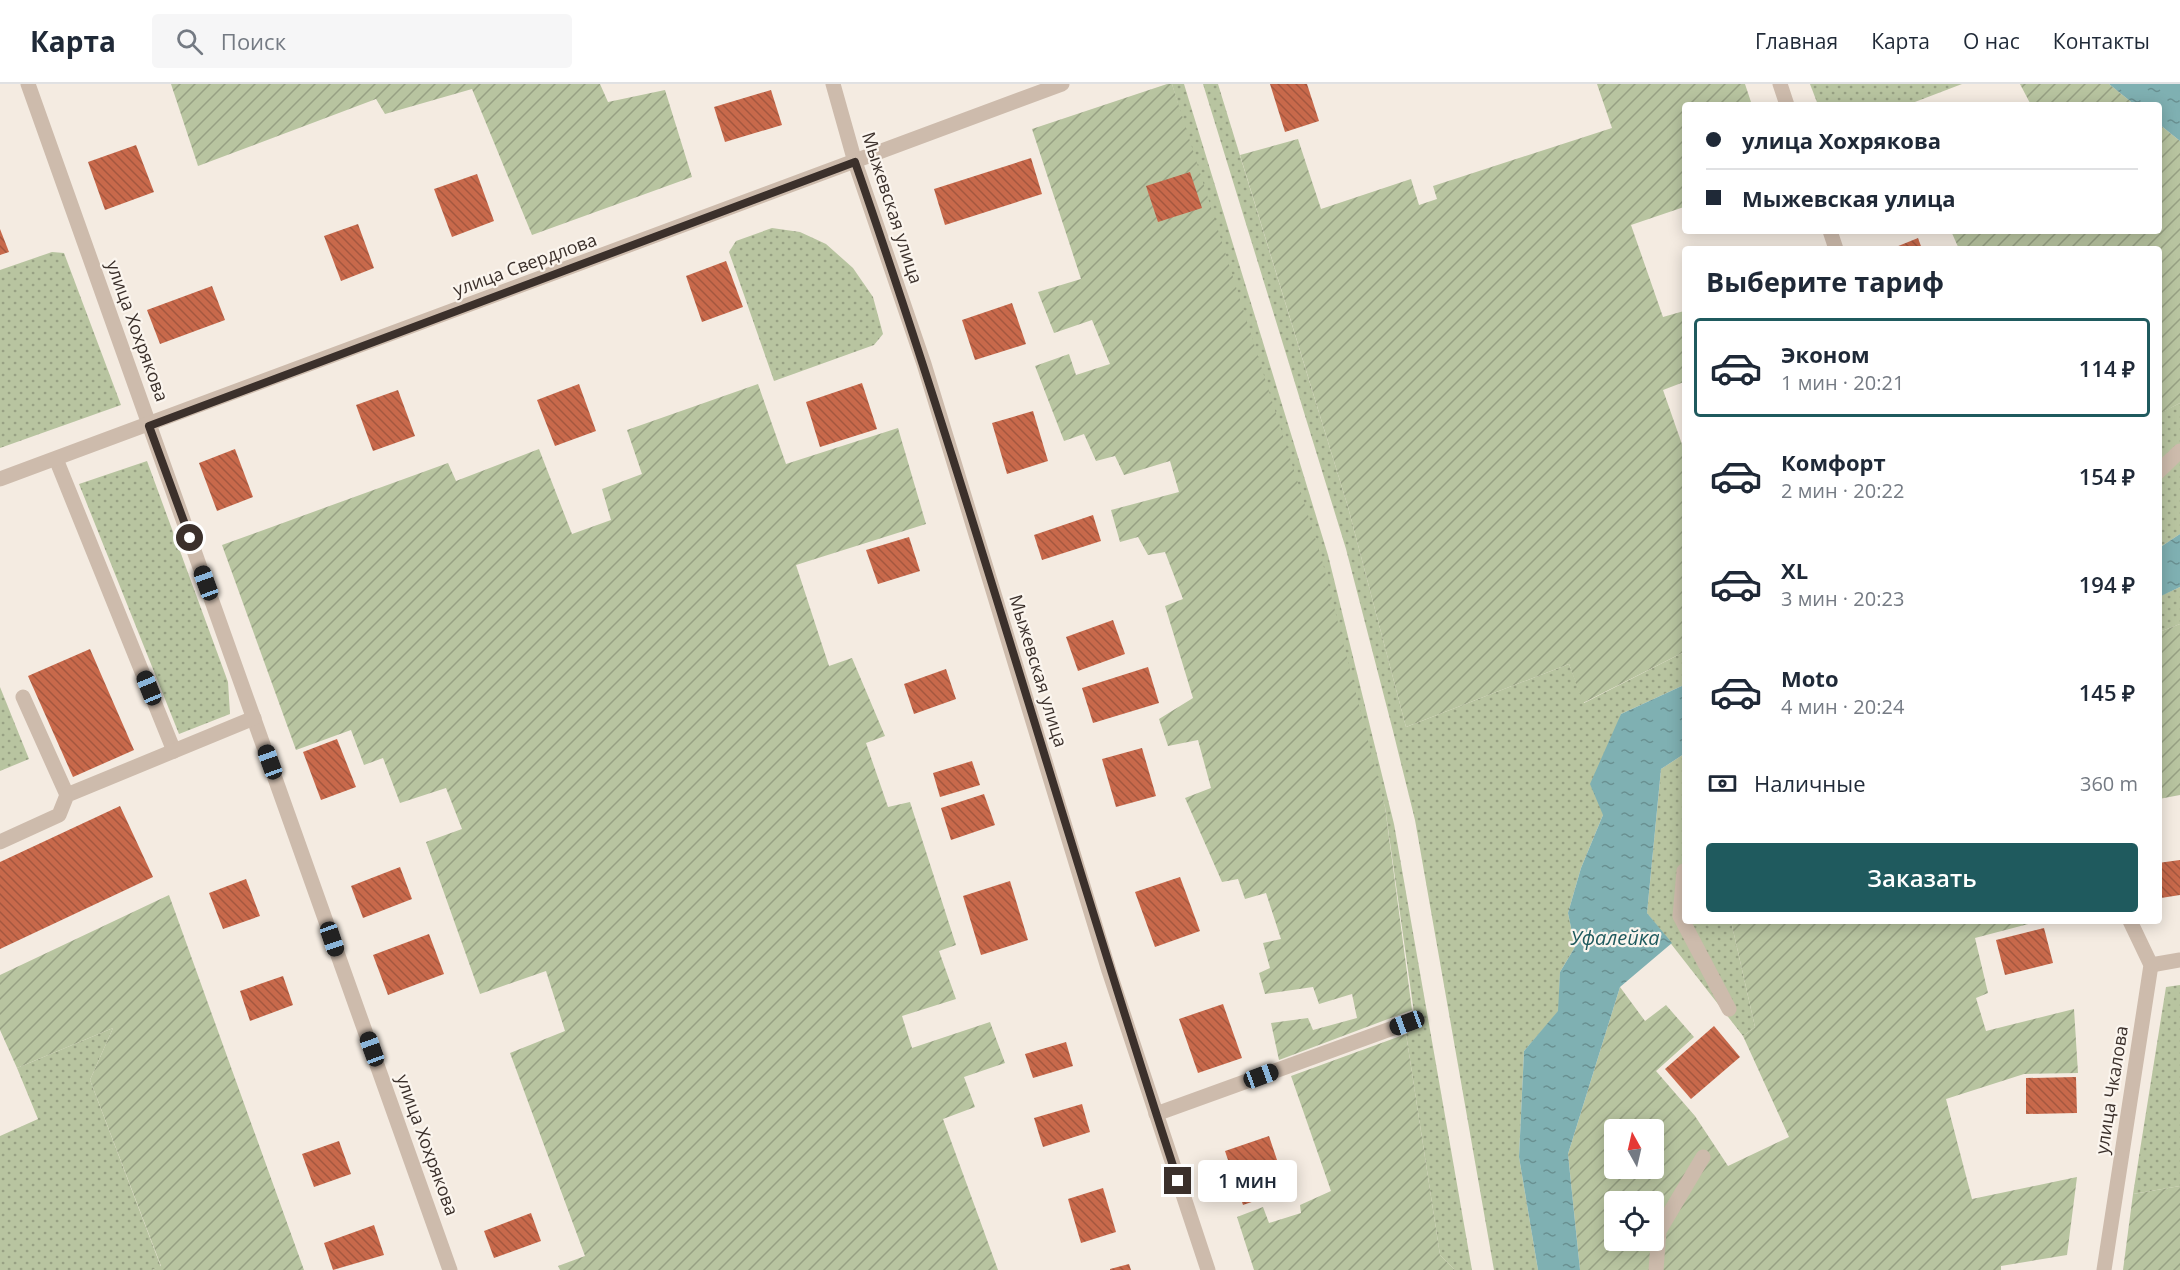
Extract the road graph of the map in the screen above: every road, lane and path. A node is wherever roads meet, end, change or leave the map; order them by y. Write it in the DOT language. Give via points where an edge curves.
graph roads {
  1 [pos="28,84"];
  2 [pos="833,84"];
  3 [pos="1062,84"];
  4 [pos="1780,84"];
  5 [pos="1786,102"];
  6 [pos="855,162"];
  7 [pos="149,426"];
  8 [pos="2180,451"];
  9 [pos="56,459"];
  10 [pos="2162,468"];
  11 [pos="0,479"];
  12 [pos="23,697"];
  13 [pos="254,718"];
  14 [pos="174,751"];
  15 [pos="67,795"];
  16 [pos="0,842"];
  17 [pos="1682,894"];
  18 [pos="1682,920"];
  19 [pos="1684,924"];
  20 [pos="2131,924"];
  21 [pos="2180,960"];
  22 [pos="2151,965"];
  23 [pos="1729,1009"];
  24 [pos="1407,1023"];
  25 [pos="1156,1114"];
  26 [pos="1703,1157"];
  27 [pos="450,1270"];
  28 [pos="1208,1270"];
  29 [pos="1656,1270"];
  30 [pos="2104,1270"];
  1 -- 7 [label="street, улица Хохрякова"];
  2 -- 6 [label="street, Мыжевская улица"];
  3 -- 6 [label="street, улица Свердлова"];
  4 -- 5 [label="street"];
  6 -- 7 [label="street, улица Свердлова"];
  6 -- 25 [label="street, Мыжевская улица" via="924,364"];
  7 -- 9 [label="street, улица Свердлова"];
  7 -- 13 [label="street, улица Хохрякова"];
  8 -- 10 [label="street"];
  9 -- 11 [label="street, улица Свердлова"];
  9 -- 14 [label="street"];
  12 -- 15 [label="street"];
  13 -- 14 [label="street"];
  13 -- 27 [label="street, улица Хохрякова"];
  14 -- 15 [label="street"];
  15 -- 16 [label="street" via="59,815"];
  17 -- 18 [label="street"];
  19 -- 23 [label="street"];
  20 -- 22 [label="street"];
  21 -- 22 [label="street"];
  22 -- 30 [label="street, улица Чкалова"];
  24 -- 25 [label="street"];
  25 -- 28 [label="street, Мыжевская улица"];
  26 -- 29 [label="street" via="1659,1231"];
}
